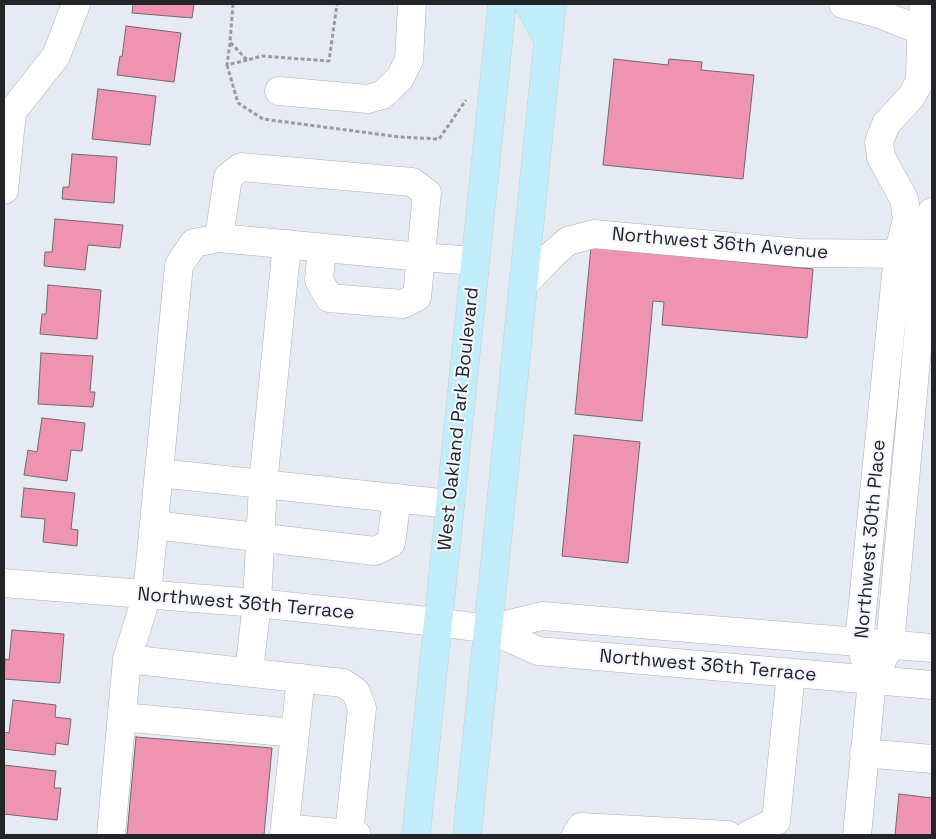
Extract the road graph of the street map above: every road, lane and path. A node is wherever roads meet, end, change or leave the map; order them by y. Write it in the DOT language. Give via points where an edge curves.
graph roads {
  1 [pos="76,4"];
  2 [pos="233,4"];
  3 [pos="338,4"];
  4 [pos="412,4"];
  5 [pos="502,4"];
  6 [pos="529,4"];
  7 [pos="552,4"];
  8 [pos="843,4"];
  9 [pos="924,4"];
  10 [pos="927,33"];
  11 [pos="548,40"];
  12 [pos="230,42"];
  13 [pos="247,60"];
  14 [pos="279,91"];
  15 [pos="8,110"];
  16 [pos="4,190"];
  17 [pos="932,212"];
  18 [pos="219,238"];
  19 [pos="287,244"];
  20 [pos="322,248"];
  21 [pos="929,254"];
  22 [pos="898,255"];
  23 [pos="421,257"];
  24 [pos="475,261"];
  25 [pos="525,283"];
  26 [pos="889,348"];
  27 [pos="925,352"];
  28 [pos="884,392"];
  29 [pos="914,393"];
  30 [pos="159,474"];
  31 [pos="264,484"];
  32 [pos="397,498"];
  33 [pos="450,504"];
  34 [pos="154,525"];
  35 [pos="261,537"];
  36 [pos="869,545"];
  37 [pos="900,547"];
  38 [pos="4,583"];
  39 [pos="147,595"];
  40 [pos="257,603"];
  41 [pos="437,622"];
  42 [pos="489,630"];
  43 [pos="859,642"];
  44 [pos="890,645"];
  45 [pos="932,648"];
  46 [pos="127,659"];
  47 [pos="248,672"];
  48 [pos="791,673"];
  49 [pos="301,678"];
  50 [pos="872,680"];
  51 [pos="932,685"];
  52 [pos="122,717"];
  53 [pos="295,733"];
  54 [pos="864,753"];
  55 [pos="932,759"];
  56 [pos="285,832"];
  57 [pos="111,835"];
  58 [pos="352,835"];
  59 [pos="416,835"];
  60 [pos="467,835"];
  61 [pos="576,835"];
  62 [pos="728,835"];
  63 [pos="748,835"];
  64 [pos="856,835"];
  1 -- 15 [label="street" via="56,56"];
  2 -- 12 [label="path"];
  3 -- 13 [label="path" via="329,61 262,56"];
  4 -- 14 [label="street" via="409,60 400,78 382,95 368,99"];
  5 -- 24 [label="main road, West Oakland Park Boulevard"];
  6 -- 11 [label="main road"];
  7 -- 11 [label="main road"];
  8 -- 10 [label="street" via="880,14"];
  9 -- 10 [label="street, Northwest 30th Place"];
  10 -- 22 [label="street, Northwest 30th Place" via="920,81 911,97 886,124 879,142 881,157 904,199 907,219"];
  11 -- 25 [label="main road"];
  12 -- 13 [label="path"];
  12 -- 13 [label="path" via="227,65"];
  15 -- 16 [label="street"];
  17 -- 21 [label="street, Northwest 30th Place" via="929,217"];
  18 -- 19 [label="street"];
  18 -- 23 [label="street" via="228,176 241,167 412,182 427,193"];
  18 -- 30 [label="street" via="194,243 179,265"];
  19 -- 20 [label="street"];
  19 -- 31 [label="street"];
  20 -- 23 [label="street"];
  20 -- 23 [label="street" via="319,280 330,298 403,304 417,297"];
  21 -- 22 [label="street, Northwest 36th Avenue"];
  21 -- 27 [label="street, Northwest 30th Place"];
  22 -- 25 [label="street, Northwest 36th Avenue" via="800,253 594,234 568,241"];
  22 -- 26 [label="street, Northwest 30th Place"];
  23 -- 24 [label="street"];
  24 -- 33 [label="main road, West Oakland Park Boulevard"];
  25 -- 42 [label="main road"];
  26 -- 27 [label="street"];
  26 -- 28 [label="street, Northwest 30th Place"];
  27 -- 29 [label="street, Northwest 30th Place"];
  28 -- 29 [label="street"];
  28 -- 36 [label="street, Northwest 30th Place"];
  29 -- 37 [label="street, Northwest 30th Place"];
  30 -- 31 [label="street"];
  30 -- 34 [label="street"];
  31 -- 32 [label="street"];
  31 -- 35 [label="street"];
  32 -- 33 [label="street"];
  32 -- 35 [label="street" via="391,543 375,551"];
  33 -- 41 [label="main road, West Oakland Park Boulevard"];
  34 -- 35 [label="street"];
  34 -- 39 [label="street"];
  35 -- 40 [label="street"];
  36 -- 37 [label="street"];
  36 -- 43 [label="street, Northwest 30th Place"];
  37 -- 44 [label="street, Northwest 30th Place"];
  38 -- 39 [label="street, Northwest 36th Terrace"];
  39 -- 40 [label="street, Northwest 36th Terrace"];
  39 -- 46 [label="street"];
  40 -- 41 [label="street, Northwest 36th Terrace"];
  40 -- 47 [label="street"];
  41 -- 42 [label="street, Northwest 36th Terrace"];
  41 -- 59 [label="main road, West Oakland Park Boulevard"];
  42 -- 43 [label="street, Northwest 36th Terrace" via="542,616"];
  42 -- 48 [label="street, Northwest 36th Terrace" via="538,651"];
  42 -- 60 [label="main road"];
  43 -- 44 [label="street, Northwest 36th Terrace"];
  43 -- 50 [label="street, Northwest 30th Place"];
  44 -- 45 [label="street, Northwest 36th Terrace"];
  44 -- 50 [label="street, Northwest 30th Place"];
  46 -- 47 [label="street"];
  46 -- 52 [label="street"];
  47 -- 49 [label="street"];
  48 -- 50 [label="street, Northwest 36th Terrace"];
  48 -- 63 [label="street" via="776,821"];
  49 -- 53 [label="street"];
  49 -- 58 [label="street" via="343,683 356,692 362,708"];
  50 -- 51 [label="street, Northwest 36th Terrace"];
  50 -- 54 [label="street"];
  52 -- 53 [label="street"];
  52 -- 57 [label="street"];
  53 -- 56 [label="street"];
  54 -- 55 [label="street"];
  54 -- 64 [label="street"];
  56 -- 58 [label="street"];
  61 -- 62 [label="street" via="581,827"];
}
